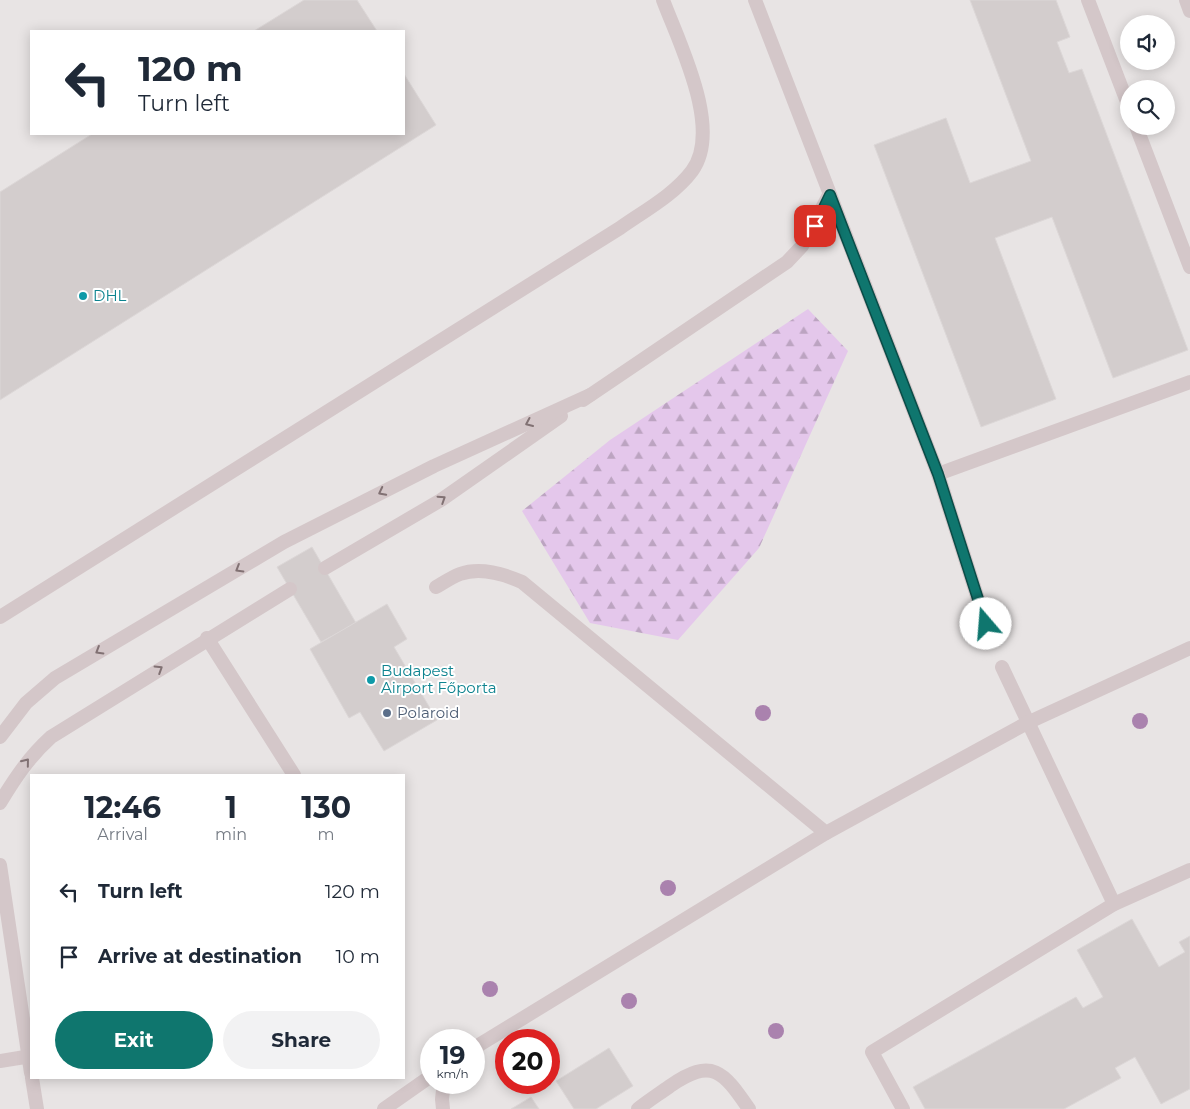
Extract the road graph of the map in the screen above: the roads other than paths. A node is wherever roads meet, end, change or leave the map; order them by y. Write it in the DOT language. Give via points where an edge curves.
graph roads {
  1 [pos="663,0"];
  2 [pos="755,0"];
  3 [pos="1088,0"];
  4 [pos="1186,0"];
  5 [pos="1190,11"];
  6 [pos="1120,84"];
  7 [pos="1139,135"];
  8 [pos="830,195"];
  9 [pos="1190,266"];
  10 [pos="1190,382"];
  11 [pos="590,395"];
  12 [pos="938,474"];
  13 [pos="324,568"];
  14 [pos="436,587"];
  15 [pos="290,589"];
  16 [pos="0,617"];
  17 [pos="986,624"];
  18 [pos="207,638"];
  19 [pos="1190,648"];
  20 [pos="1002,668"];
  21 [pos="1027,722"];
  22 [pos="0,737"];
  23 [pos="293,774"];
  24 [pos="0,803"];
  25 [pos="826,833"];
  26 [pos="0,865"];
  27 [pos="1190,870"];
  28 [pos="1114,904"];
  29 [pos="485,1041"];
  30 [pos="30,1056"];
  31 [pos="0,1061"];
  32 [pos="32,1079"];
  33 [pos="420,1084"];
  34 [pos="443,1094"];
  35 [pos="37,1109"];
  36 [pos="384,1109"];
  37 [pos="443,1109"];
  38 [pos="638,1109"];
  39 [pos="749,1109"];
  40 [pos="903,1109"];
  1 -- 16 [label="lane" via="695,85 701,116 700,153 693,170 680,184 620,228"];
  2 -- 8 [label="lane"];
  3 -- 6 [label="lane"];
  4 -- 5 [label="lane"];
  7 -- 9 [label="lane"];
  8 -- 11 [label="lane" via="802,246 787,262"];
  8 -- 12 [label="lane"];
  10 -- 12 [label="lane"];
  13 -- 11 [label="lane, one-way" via="441,500"];
  11 -- 22 [label="lane, one-way" via="434,466 284,542 55,678 26,703"];
  12 -- 17 [label="lane"];
  14 -- 25 [label="lane" via="460,574 481,571 522,582"];
  15 -- 18 [label="lane"];
  18 -- 23 [label="lane"];
  24 -- 18 [label="lane, one-way" via="19,771 52,737"];
  19 -- 21 [label="lane"];
  20 -- 21 [label="lane"];
  21 -- 25 [label="lane"];
  21 -- 28 [label="lane"];
  25 -- 29 [label="lane"];
  26 -- 30 [label="lane"];
  27 -- 28 [label="lane"];
  28 -- 40 [label="lane" via="872,1052"];
  30 -- 31 [label="lane"];
  32 -- 35 [label="lane"];
  33 -- 36 [label="lane"];
  34 -- 37 [label="lane"];
  38 -- 39 [label="lane" via="687,1074 698,1070 724,1078"];
}
